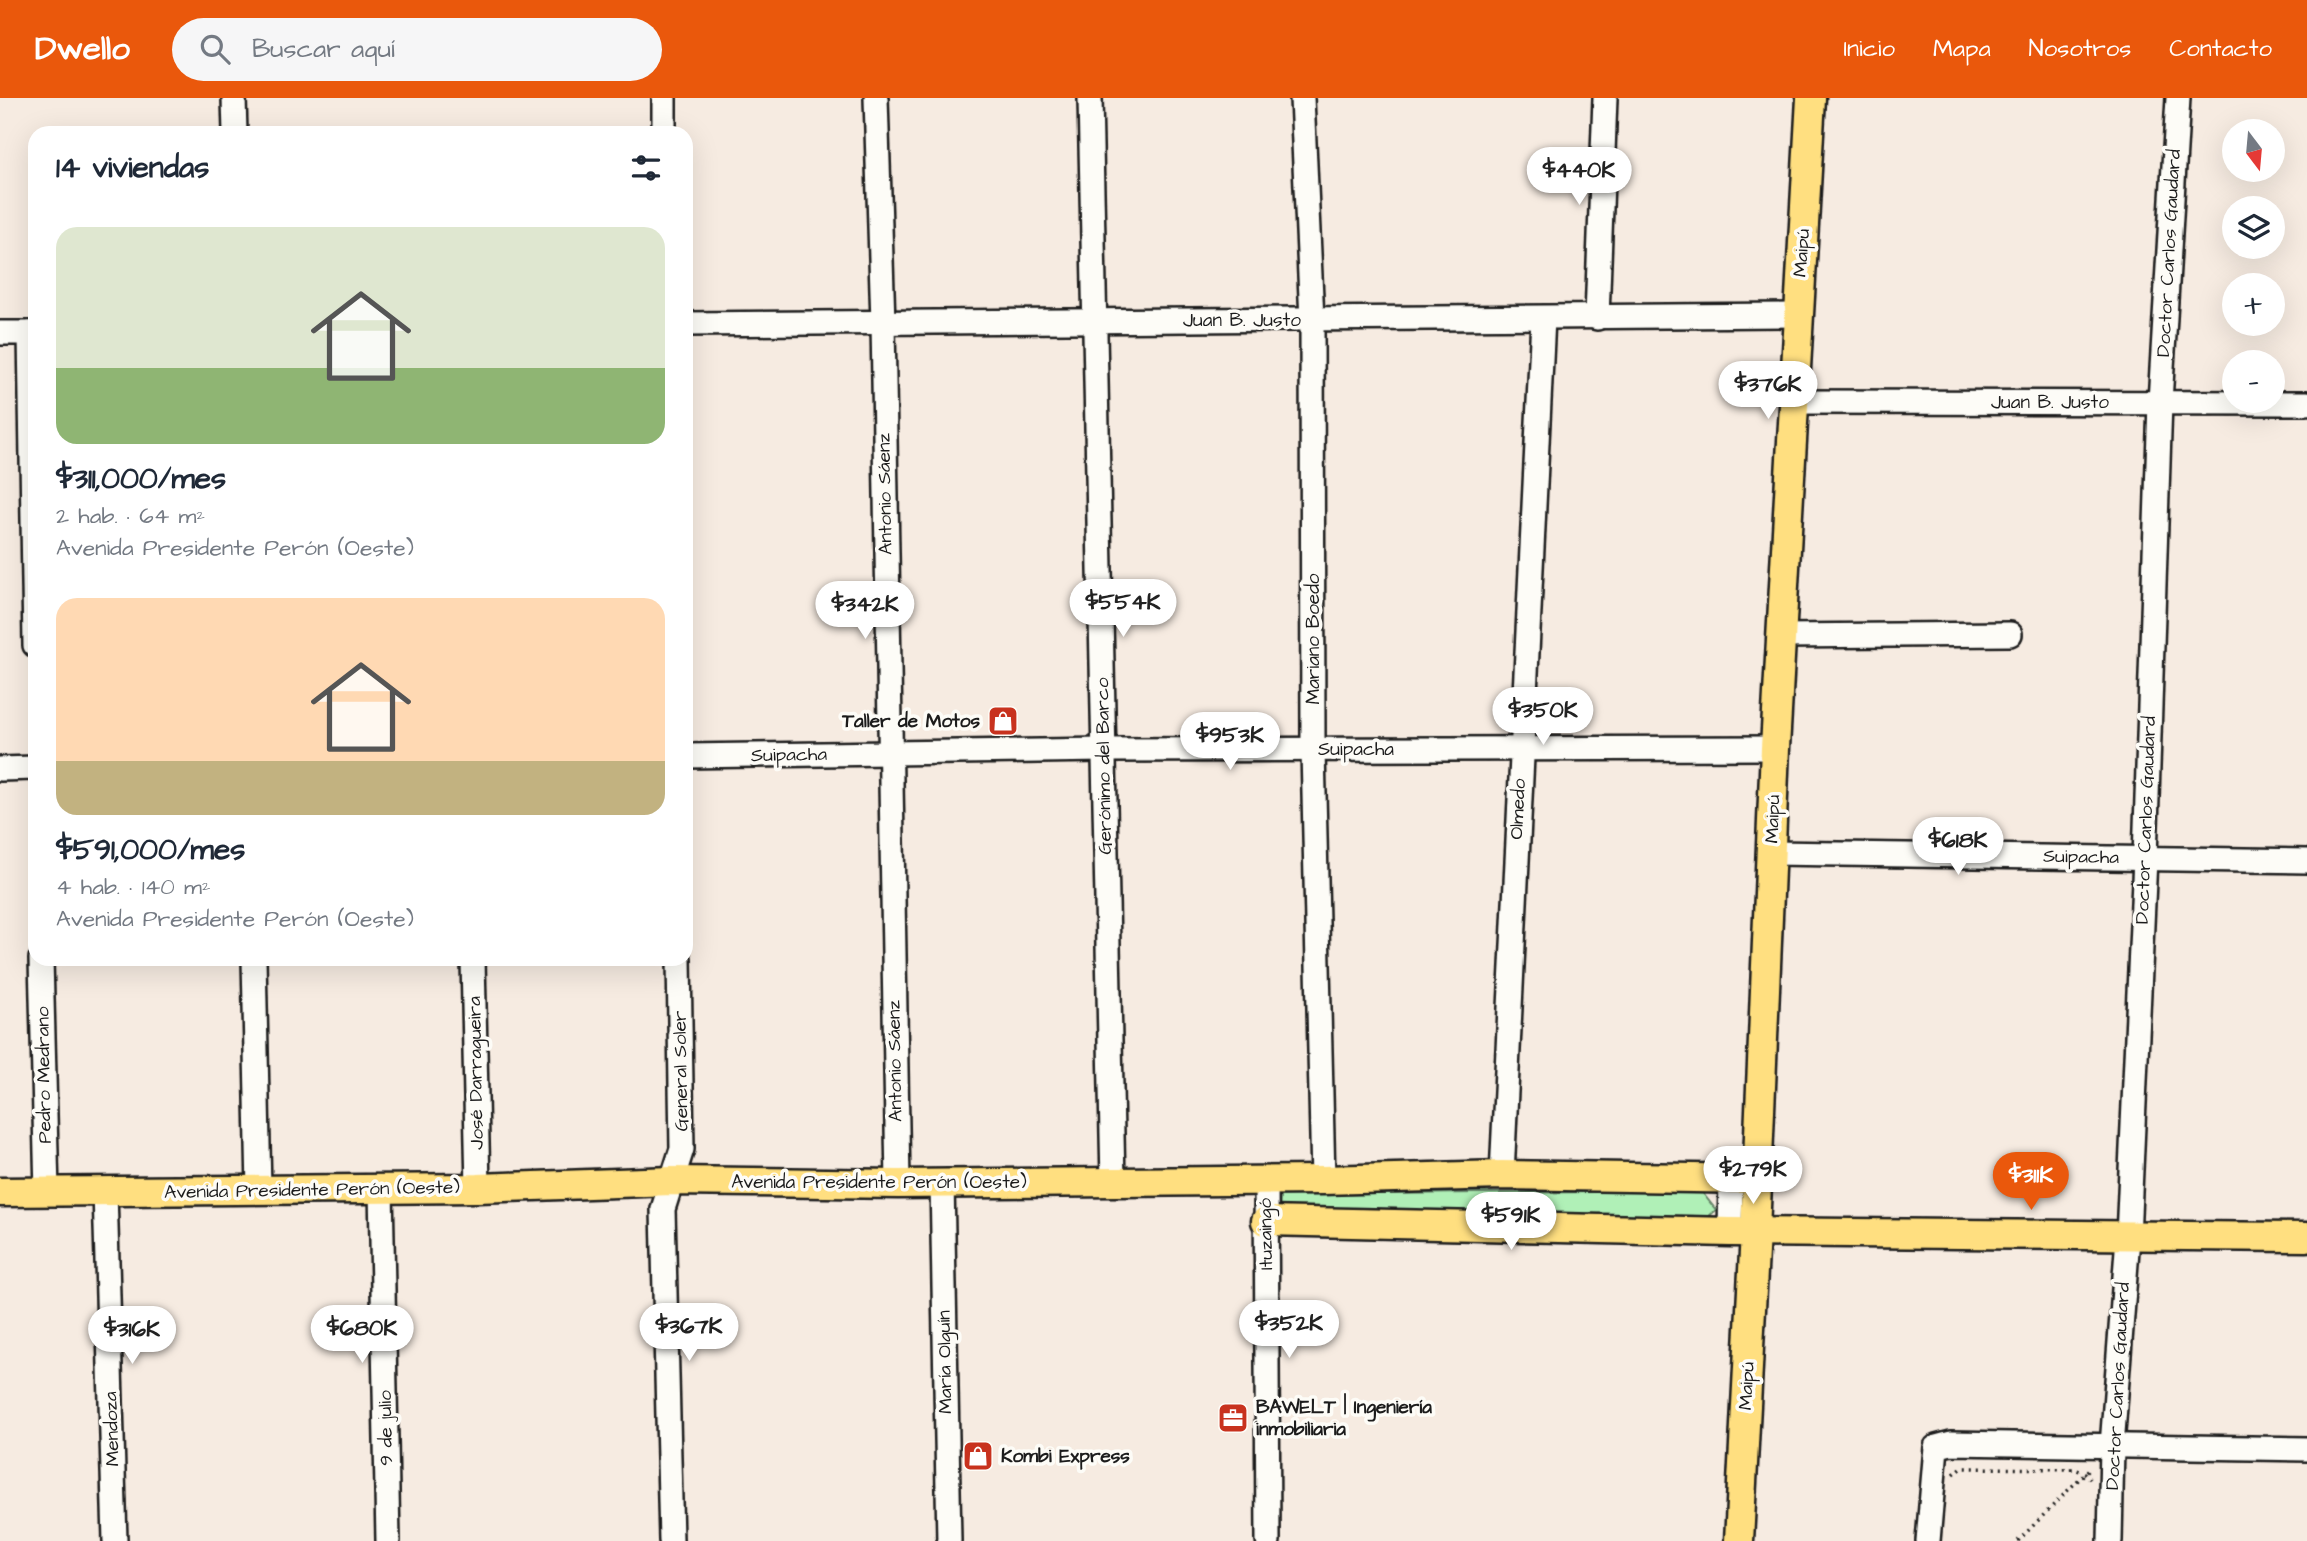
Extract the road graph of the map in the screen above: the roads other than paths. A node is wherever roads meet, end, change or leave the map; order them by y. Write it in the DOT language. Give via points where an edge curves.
graph roads {
  1 [pos="234,98"];
  2 [pos="664,98"];
  3 [pos="876,98"];
  4 [pos="1090,98"];
  5 [pos="1302,98"];
  6 [pos="1605,98"];
  7 [pos="1811,98"];
  8 [pos="2178,98"];
  9 [pos="235,126"];
  10 [pos="664,126"];
  11 [pos="1798,316"];
  12 [pos="1543,318"];
  13 [pos="1597,318"];
  14 [pos="1312,320"];
  15 [pos="1096,321"];
  16 [pos="883,323"];
  17 [pos="693,324"];
  18 [pos="0,333"];
  19 [pos="28,333"];
  20 [pos="1793,402"];
  21 [pos="2160,402"];
  22 [pos="2307,403"];
  23 [pos="2010,634"];
  24 [pos="1781,636"];
  25 [pos="1521,748"];
  26 [pos="1775,748"];
  27 [pos="1104,750"];
  28 [pos="1313,750"];
  29 [pos="889,753"];
  30 [pos="693,756"];
  31 [pos="28,768"];
  32 [pos="0,769"];
  33 [pos="1772,853"];
  34 [pos="2145,858"];
  35 [pos="2307,861"];
  36 [pos="41,966"];
  37 [pos="254,966"];
  38 [pos="473,966"];
  39 [pos="679,966"];
  40 [pos="1502,1175"];
  41 [pos="1744,1179"];
  42 [pos="1266,1180"];
  43 [pos="1324,1180"];
  44 [pos="672,1181"];
  45 [pos="1113,1182"];
  46 [pos="898,1184"];
  47 [pos="942,1184"];
  48 [pos="478,1188"];
  49 [pos="381,1189"];
  50 [pos="259,1190"];
  51 [pos="105,1191"];
  52 [pos="0,1192"];
  53 [pos="47,1192"];
  54 [pos="1266,1221"];
  55 [pos="1743,1232"];
  56 [pos="2128,1237"];
  57 [pos="2307,1237"];
  58 [pos="2112,1446"];
  59 [pos="2307,1449"];
  60 [pos="115,1541"];
  61 [pos="388,1541"];
  62 [pos="671,1541"];
  63 [pos="949,1541"];
  64 [pos="1268,1541"];
  65 [pos="1739,1541"];
  66 [pos="1928,1541"];
  67 [pos="2110,1541"];
  1 -- 9 [label="street"];
  2 -- 10 [label="street"];
  3 -- 16 [label="street, Antonio Sáenz"];
  4 -- 15 [label="street, Gerónimo del Barco"];
  5 -- 14 [label="street, Mariano Boedo"];
  6 -- 13 [label="street"];
  7 -- 11 [label="main road, Maipú"];
  8 -- 21 [label="street, Doctor Carlos Gaudard"];
  11 -- 13 [label="street, Juan B. Justo"];
  11 -- 20 [label="main road, Maipú"];
  12 -- 13 [label="street, Juan B. Justo"];
  12 -- 14 [label="street, Juan B. Justo"];
  12 -- 25 [label="street, Olmedo"];
  14 -- 15 [label="street, Juan B. Justo"];
  14 -- 28 [label="street, Mariano Boedo"];
  15 -- 16 [label="street, Juan B. Justo"];
  15 -- 27 [label="street, Gerónimo del Barco"];
  16 -- 17 [label="street, Juan B. Justo"];
  16 -- 29 [label="street, Antonio Sáenz"];
  18 -- 19 [label="street"];
  20 -- 21 [label="street, Juan B. Justo"];
  20 -- 24 [label="main road, Maipú"];
  21 -- 22 [label="street, Juan B. Justo"];
  21 -- 34 [label="street, Doctor Carlos Gaudard"];
  23 -- 24 [label="street"];
  24 -- 26 [label="main road, Maipú"];
  25 -- 26 [label="street, Suipacha"];
  25 -- 28 [label="street, Suipacha"];
  25 -- 40 [label="street, Olmedo"];
  26 -- 33 [label="main road, Maipú"];
  27 -- 28 [label="street, Suipacha"];
  27 -- 29 [label="street, Suipacha"];
  27 -- 45 [label="street, Gerónimo del Barco"];
  28 -- 43 [label="street, Mariano Boedo"];
  29 -- 30 [label="street, Suipacha"];
  29 -- 46 [label="street, Antonio Sáenz"];
  31 -- 32 [label="street"];
  33 -- 34 [label="street, Suipacha"];
  33 -- 41 [label="main road, Maipú"];
  34 -- 35 [label="street, Suipacha"];
  34 -- 56 [label="street, Doctor Carlos Gaudard"];
  36 -- 53 [label="street, Pedro Medrano"];
  37 -- 50 [label="street"];
  38 -- 48 [label="street, José Darragueira"];
  39 -- 44 [label="street, General Soler" via="682,1149"];
  40 -- 41 [label="main road, Avenida Presidente Perón (Oeste)"];
  40 -- 43 [label="main road, Avenida Presidente Perón (Oeste)"];
  41 -- 55 [label="main road, Maipú"];
  42 -- 43 [label="main road, Avenida Presidente Perón (Oeste)"];
  42 -- 45 [label="main road, Avenida Presidente Perón (Oeste)"];
  42 -- 54 [label="street, Ituzaingó"];
  44 -- 46 [label="main road, Avenida Presidente Perón (Oeste)"];
  44 -- 48 [label="main road, Avenida Presidente Perón (Oeste)"];
  44 -- 62 [label="street, General Soler" via="663,1209"];
  45 -- 47 [label="main road, Avenida Presidente Perón (Oeste)"];
  46 -- 47 [label="main road, Avenida Presidente Perón (Oeste)"];
  47 -- 63 [label="street, María Olguín"];
  48 -- 49 [label="main road, Avenida Presidente Perón (Oeste)"];
  49 -- 50 [label="main road, Avenida Presidente Perón (Oeste)"];
  49 -- 61 [label="street, 9 de julio"];
  50 -- 51 [label="main road, Avenida Presidente Perón (Oeste)"];
  51 -- 53 [label="main road, Avenida Presidente Perón (Oeste)"];
  51 -- 60 [label="street, Mendoza"];
  52 -- 53 [label="main road, Avenida Presidente Perón (Oeste)"];
  54 -- 55 [label="main road"];
  54 -- 64 [label="street, Ituzaingó"];
  55 -- 56 [label="main road"];
  55 -- 65 [label="main road, Maipú"];
  56 -- 57 [label="main road"];
  56 -- 58 [label="street, Doctor Carlos Gaudard"];
  58 -- 59 [label="street"];
  58 -- 66 [label="street" via="1951,1443 1936,1447"];
  58 -- 67 [label="street, Doctor Carlos Gaudard"];
}
